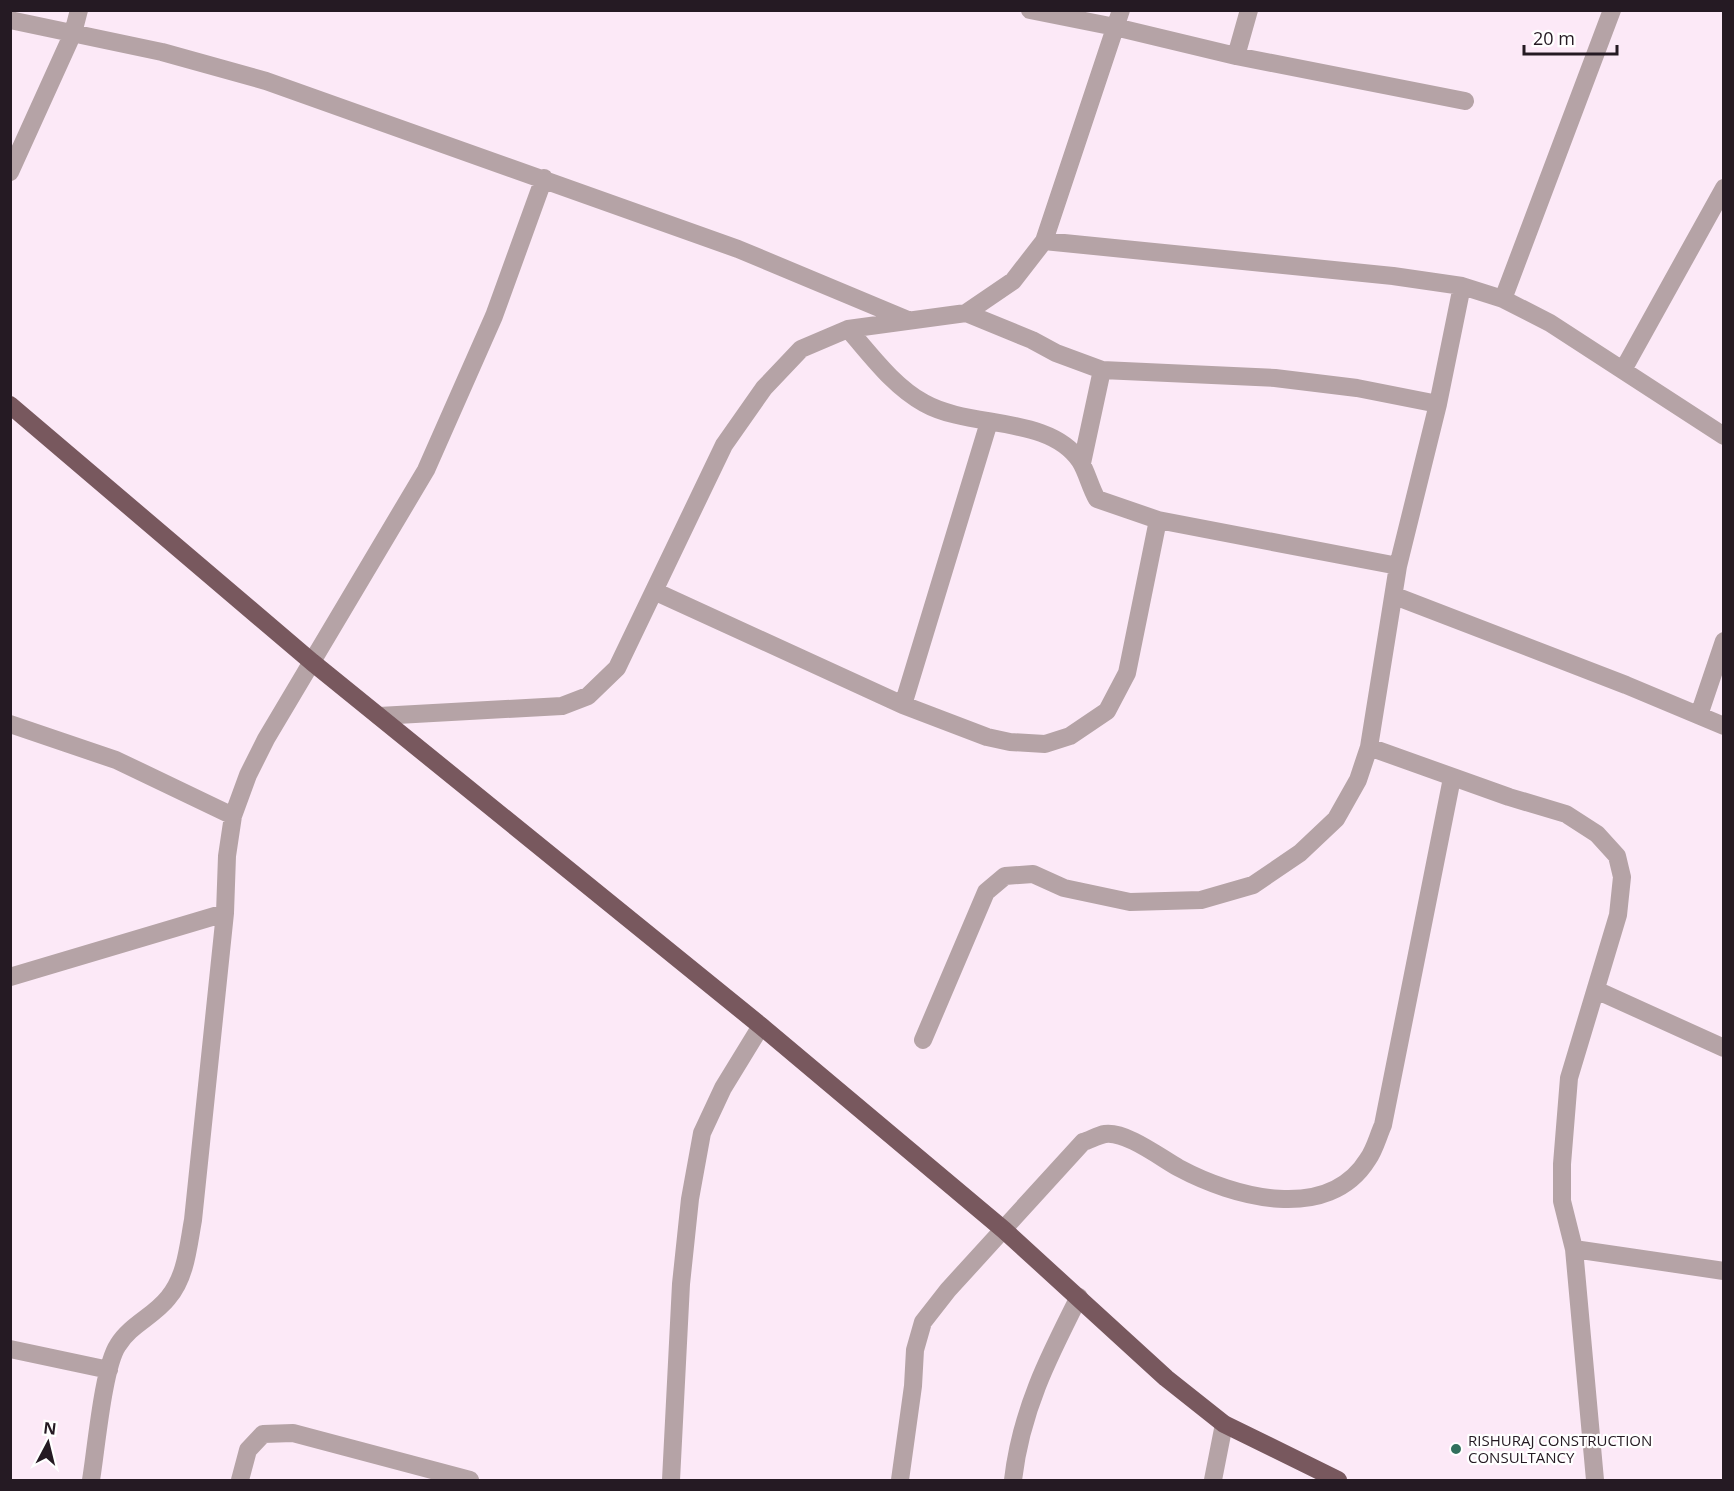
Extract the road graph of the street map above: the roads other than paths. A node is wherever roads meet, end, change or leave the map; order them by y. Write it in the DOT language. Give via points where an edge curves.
graph roads {
  1 [pos="79,10"];
  2 [pos="1030,10"];
  3 [pos="1249,10"];
  4 [pos="1612,10"];
  5 [pos="1118,19"];
  6 [pos="10,20"];
  7 [pos="73,33"];
  8 [pos="1236,56"];
  9 [pos="1465,101"];
  10 [pos="10,172"];
  11 [pos="544,178"];
  12 [pos="1724,188"];
  13 [pos="1044,241"];
  14 [pos="1462,286"];
  15 [pos="1503,299"];
  16 [pos="966,312"];
  17 [pos="908,320"];
  18 [pos="848,329"];
  19 [pos="1102,370"];
  20 [pos="1623,370"];
  21 [pos="1438,404"];
  22 [pos="10,405"];
  23 [pos="989,422"];
  24 [pos="1724,436"];
  25 [pos="1082,463"];
  26 [pos="1158,519"];
  27 [pos="1398,566"];
  28 [pos="654,591"];
  29 [pos="1395,596"];
  30 [pos="1724,641"];
  31 [pos="312,662"];
  32 [pos="903,705"];
  33 [pos="1699,715"];
  34 [pos="379,716"];
  35 [pos="10,724"];
  36 [pos="1724,726"];
  37 [pos="1369,747"];
  38 [pos="1452,778"];
  39 [pos="234,816"];
  40 [pos="225,913"];
  41 [pos="10,977"];
  42 [pos="1596,990"];
  43 [pos="761,1026"];
  44 [pos="923,1040"];
  45 [pos="1724,1048"];
  46 [pos="1004,1230"];
  47 [pos="1574,1249"];
  48 [pos="1724,1271"];
  49 [pos="1079,1297"];
  50 [pos="10,1349"];
  51 [pos="109,1370"];
  52 [pos="1224,1424"];
  53 [pos="91,1480"];
  54 [pos="240,1480"];
  55 [pos="470,1480"];
  56 [pos="671,1480"];
  57 [pos="900,1480"];
  58 [pos="1013,1480"];
  59 [pos="1213,1480"];
  60 [pos="1338,1480"];
  61 [pos="1595,1480"];
  1 -- 7 [label="street"];
  2 -- 5 [label="street"];
  3 -- 8 [label="street"];
  4 -- 15 [label="street"];
  5 -- 8 [label="street"];
  5 -- 13 [label="street"];
  6 -- 7 [label="street"];
  7 -- 10 [label="street"];
  7 -- 11 [label="street" via="162,52 266,81"];
  8 -- 9 [label="street"];
  11 -- 17 [label="street" via="738,249"];
  11 -- 31 [label="street" via="494,316 426,470"];
  12 -- 20 [label="street"];
  13 -- 14 [label="street"];
  13 -- 16 [label="street" via="1013,281"];
  14 -- 15 [label="street"];
  14 -- 21 [label="street"];
  15 -- 20 [label="street" via="1550,323"];
  16 -- 17 [label="street"];
  16 -- 19 [label="street"];
  17 -- 18 [label="street"];
  18 -- 23 [label="street" via="898,384 924,403"];
  18 -- 28 [label="street" via="801,349 764,388 724,445"];
  19 -- 21 [label="street" via="1275,378 1357,388"];
  19 -- 25 [label="street"];
  20 -- 24 [label="street"];
  21 -- 27 [label="street"];
  22 -- 31 [label="highway"];
  23 -- 25 [label="street" via="1041,433 1066,444"];
  23 -- 32 [label="street"];
  25 -- 26 [label="street" via="1097,499"];
  26 -- 27 [label="street"];
  26 -- 32 [label="street" via="1127,673 1107,711 1070,736 1045,744 987,737"];
  27 -- 29 [label="street"];
  28 -- 32 [label="street"];
  28 -- 34 [label="street" via="617,668 588,696 562,706"];
  29 -- 33 [label="street"];
  29 -- 37 [label="street"];
  30 -- 33 [label="street"];
  31 -- 34 [label="highway"];
  31 -- 39 [label="street" via="266,739"];
  33 -- 36 [label="street"];
  34 -- 43 [label="highway"];
  35 -- 39 [label="street" via="116,760"];
  37 -- 38 [label="street"];
  37 -- 44 [label="street" via="1358,780 1336,819 1300,853 1253,885 1201,900 1130,902 1064,888 1033,874 1005,876 986,892"];
  38 -- 42 [label="street" via="1566,814 1598,834 1617,855 1622,877 1618,915"];
  38 -- 46 [label="street" via="1383,1125 1368,1160 1348,1180 1320,1195 1285,1199 1250,1196 1181,1169 1133,1141 1106,1134 1083,1142"];
  39 -- 40 [label="street" via="227,856"];
  40 -- 41 [label="street"];
  40 -- 51 [label="street" via="185,1268 168,1299 117,1346"];
  42 -- 45 [label="street"];
  42 -- 47 [label="street" via="1569,1078 1564,1125 1562,1201"];
  43 -- 46 [label="highway"];
  43 -- 56 [label="street" via="723,1088 702,1133 681,1284"];
  46 -- 49 [label="highway"];
  46 -- 57 [label="street" via="923,1322 915,1350"];
  47 -- 48 [label="street"];
  47 -- 61 [label="street"];
  49 -- 52 [label="highway" via="1126,1344"];
  49 -- 58 [label="street" via="1038,1380 1025,1416"];
  50 -- 51 [label="street"];
  51 -- 53 [label="street"];
  52 -- 59 [label="street"];
  52 -- 60 [label="highway"];
  54 -- 55 [label="street" via="248,1450 264,1434 293,1433"];
}
